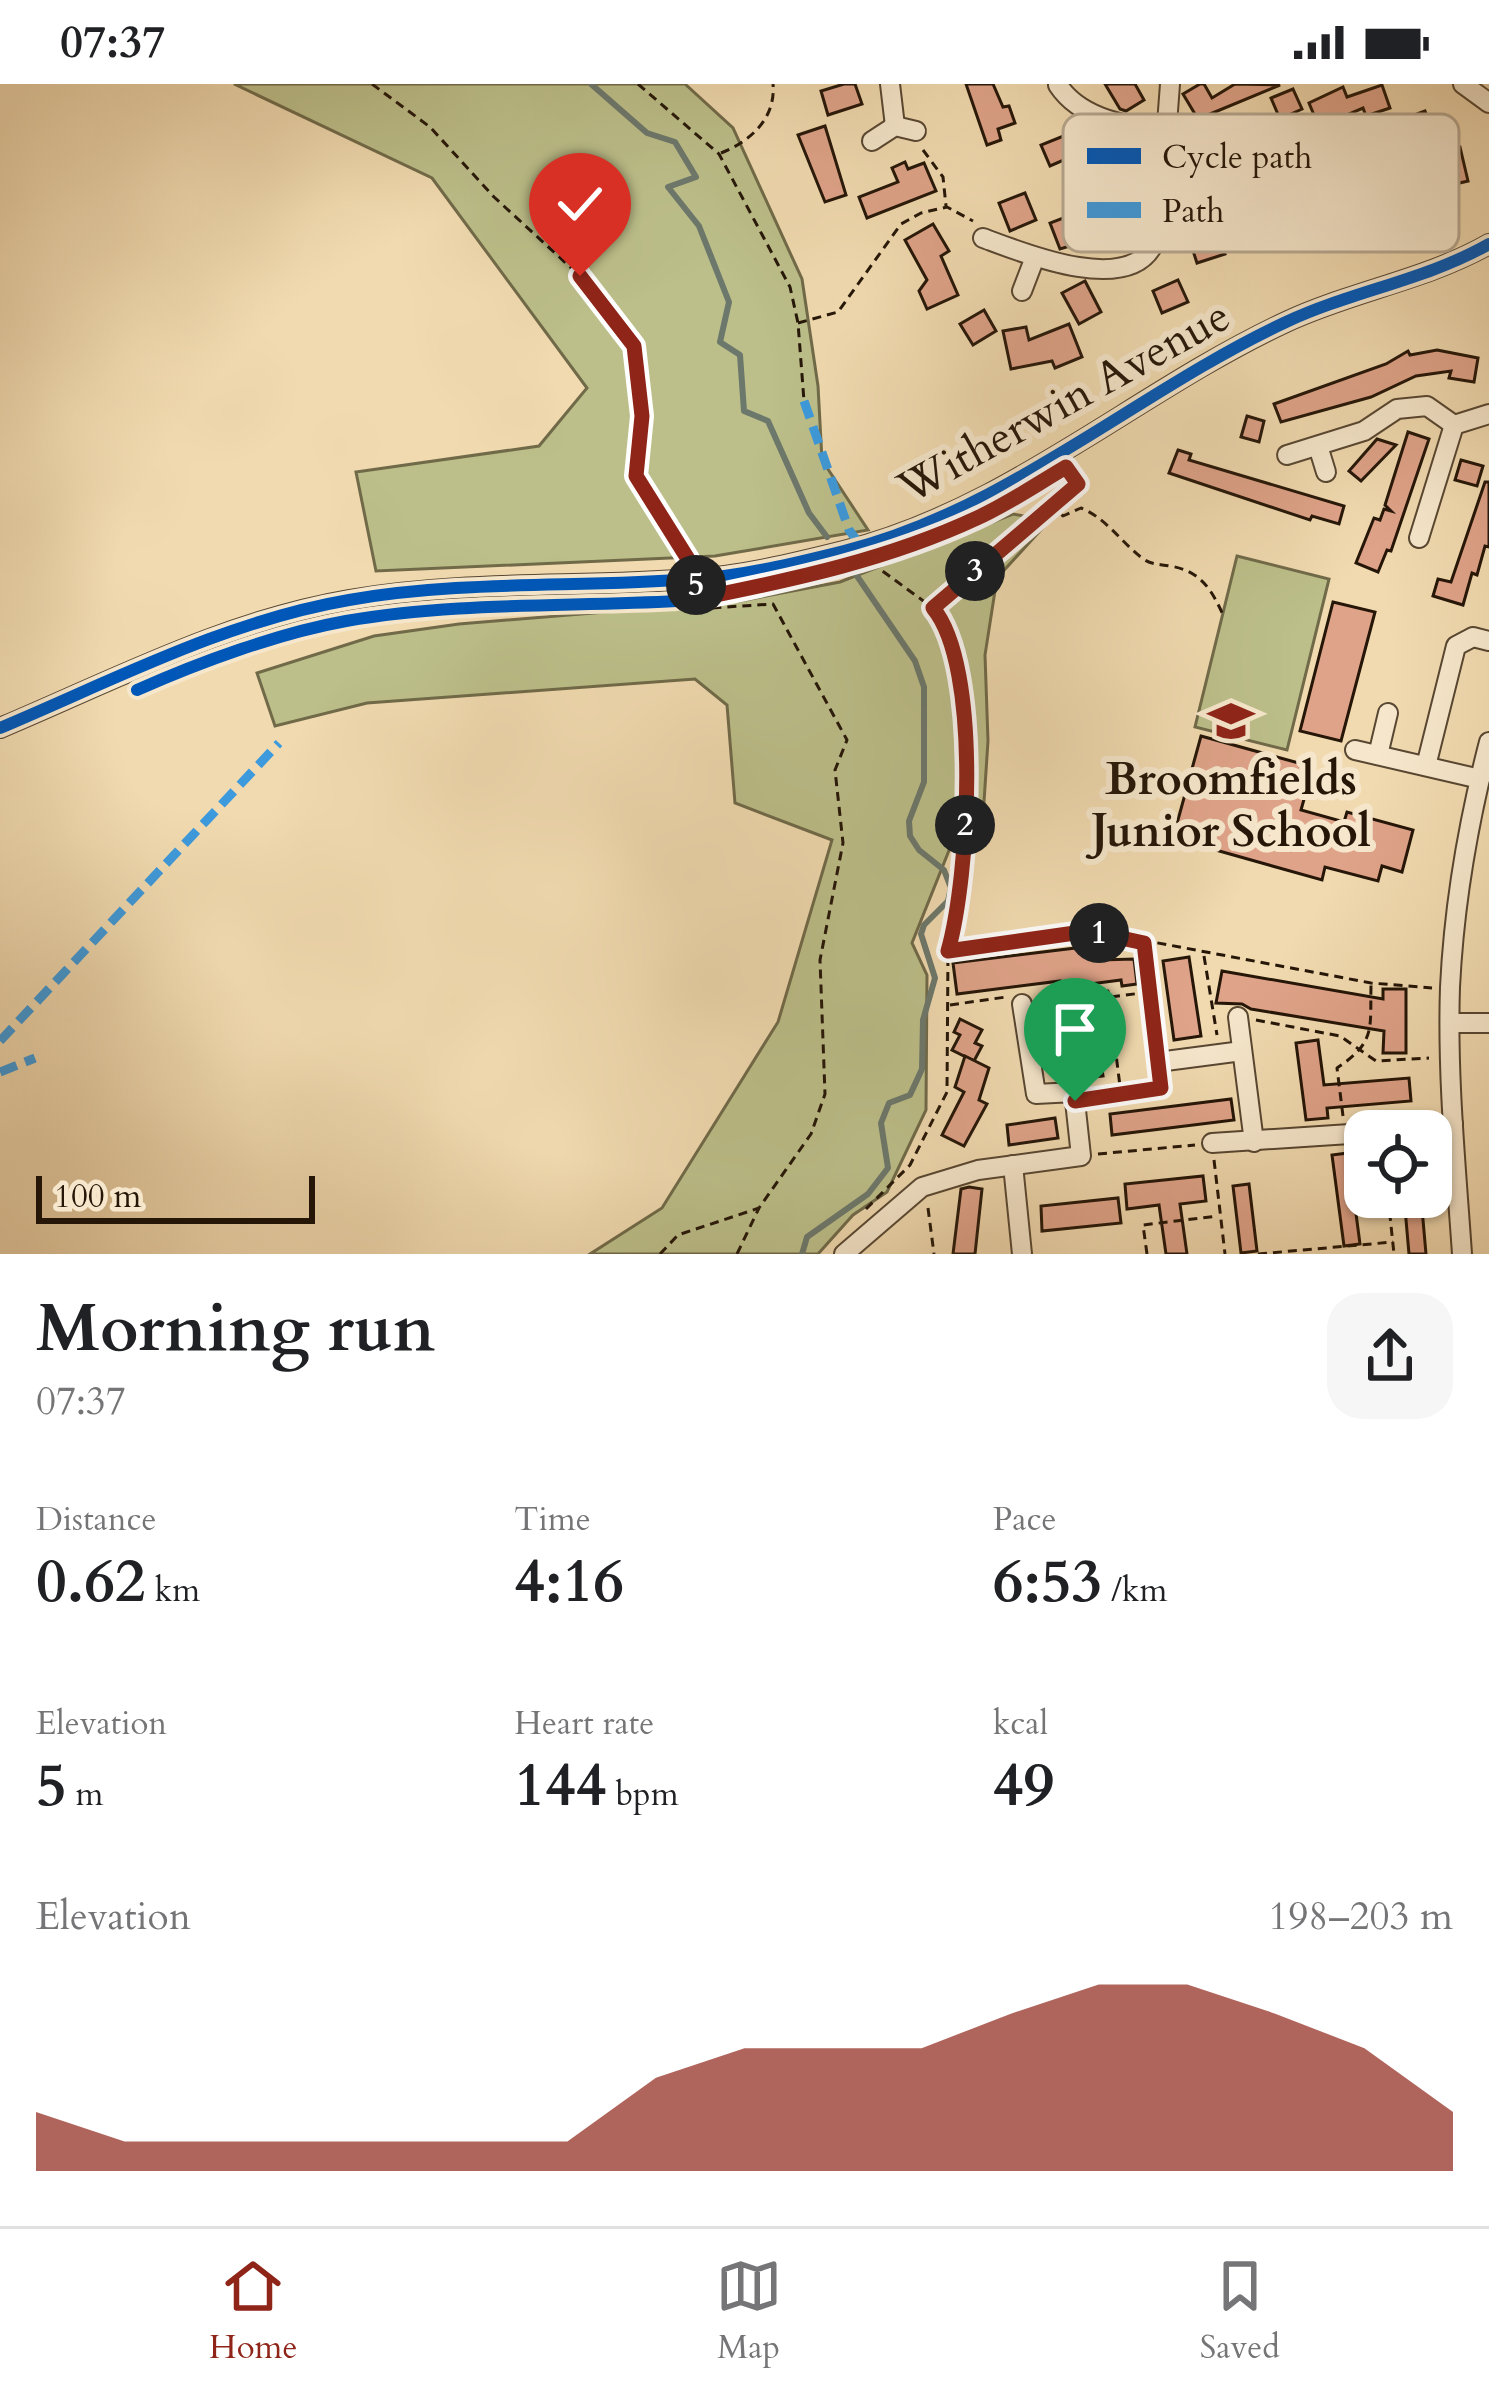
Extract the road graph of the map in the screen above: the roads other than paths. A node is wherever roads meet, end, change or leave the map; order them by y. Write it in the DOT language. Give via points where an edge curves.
graph roads {
  1 [pos="890,84"];
  2 [pos="1042,84"];
  3 [pos="1058,84"];
  4 [pos="1171,84"];
  5 [pos="1463,84"];
  6 [pos="1489,103"];
  7 [pos="1096,114"];
  8 [pos="1173,114"];
  9 [pos="895,126"];
  10 [pos="916,131"];
  11 [pos="872,141"];
  12 [pos="980,238"];
  13 [pos="1489,244"];
  14 [pos="1147,252"];
  15 [pos="1035,257"];
  16 [pos="1460,261"];
  17 [pos="1489,262"];
  18 [pos="1022,290"];
  19 [pos="1489,414"];
  20 [pos="1454,425"];
  21 [pos="1318,446"];
  22 [pos="1287,455"];
  23 [pos="1325,472"];
  24 [pos="1419,538"];
  25 [pos="1489,641"];
  26 [pos="1388,713"];
  27 [pos="0,728"];
  28 [pos="1489,742"];
  29 [pos="1355,750"];
  30 [pos="1378,755"];
  31 [pos="1426,766"];
  32 [pos="1480,778"];
  33 [pos="1018,1000"];
  34 [pos="1238,1017"];
  35 [pos="1450,1024"];
  36 [pos="1489,1024"];
  37 [pos="1242,1051"];
  38 [pos="1158,1062"];
  39 [pos="1453,1124"];
  40 [pos="1344,1135"];
  41 [pos="1253,1142"];
  42 [pos="1212,1143"];
  43 [pos="1013,1165"];
  44 [pos="844,1254"];
  45 [pos="1022,1254"];
  46 [pos="1462,1254"];
  1 -- 9 [label="street"];
  2 -- 3 [label="street"];
  3 -- 7 [label="street"];
  4 -- 8 [label="street"];
  5 -- 6 [label="street"];
  9 -- 10 [label="street"];
  9 -- 11 [label="street"];
  12 -- 15 [label="street"];
  13 -- 16 [label="street, Witherwin Avenue"];
  14 -- 15 [label="street" via="1126,265 1090,268"];
  15 -- 18 [label="street"];
  16 -- 17 [label="street, Witherwin Avenue"];
  16 -- 27 [label="street, Witherwin Avenue" via="1285,322 1042,465 902,533 695,592 428,589 345,600 181,649"];
  19 -- 20 [label="street"];
  20 -- 21 [label="street" via="1427,406 1397,409"];
  20 -- 24 [label="street"];
  21 -- 22 [label="street"];
  21 -- 23 [label="street"];
  25 -- 31 [label="street" via="1456,646"];
  26 -- 30 [label="street"];
  28 -- 32 [label="street"];
  29 -- 30 [label="street"];
  30 -- 31 [label="street"];
  31 -- 32 [label="street"];
  32 -- 35 [label="street" via="1462,869"];
  33 -- 43 [label="street" via="1036,1094 1074,1092 1081,1156"];
  34 -- 37 [label="street"];
  35 -- 36 [label="street"];
  35 -- 39 [label="street"];
  37 -- 38 [label="street"];
  37 -- 41 [label="street"];
  39 -- 46 [label="street"];
  40 -- 41 [label="street"];
  41 -- 42 [label="street"];
  43 -- 44 [label="street" via="922,1187"];
  43 -- 45 [label="street"];
}
